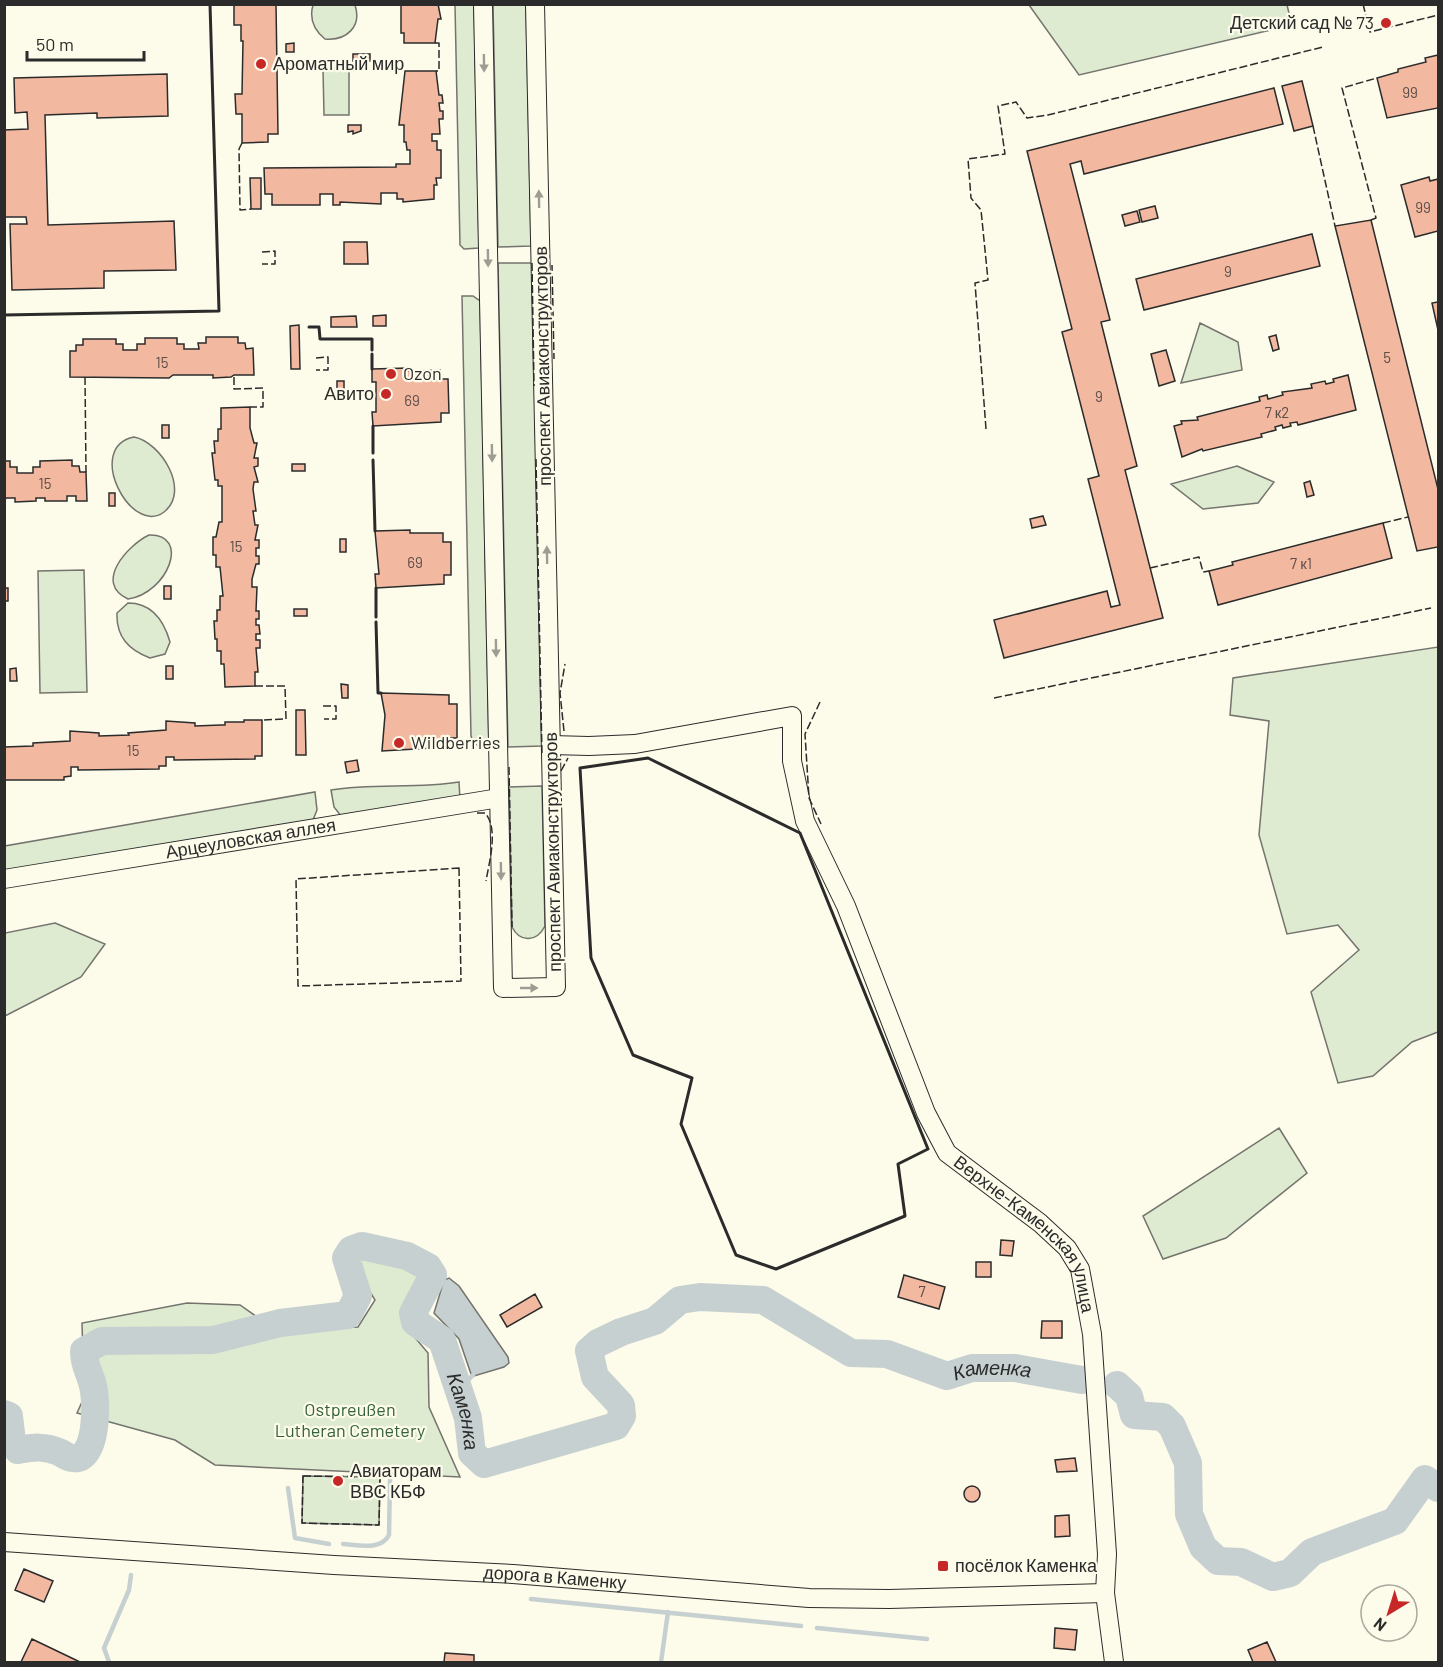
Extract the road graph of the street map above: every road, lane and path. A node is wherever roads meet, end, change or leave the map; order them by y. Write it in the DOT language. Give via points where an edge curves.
graph roads {
  1 [pos="483,4"];
  2 [pos="536,4"];
  3 [pos="551,745"];
  4 [pos="499,798"];
  5 [pos="4,879"];
  6 [pos="4,1542"];
  7 [pos="1106,1593"];
  8 [pos="1114,1662"];
  1 -- 4 [label="street, проспект Авиаконструкторов, one-way"];
  3 -- 2 [label="street, проспект Авиаконструкторов, one-way"];
  4 -- 3 [label="street, проспект Авиаконструкторов, one-way" via="503,988 556,987"];
  3 -- 7 [label="street, Верхне-Каменская улица" via="635,744 792,716 792,761 805,821 846,906 926,1113 947,1153 1040,1223 1067,1248 1080,1269 1096,1374"];
  4 -- 5 [label="street, Арцеуловская аллея"];
  6 -- 7 [label="street, дорога в Каменку" via="513,1574 809,1598"];
  7 -- 8 [label="street, Верхне-Каменская улица"];
}
